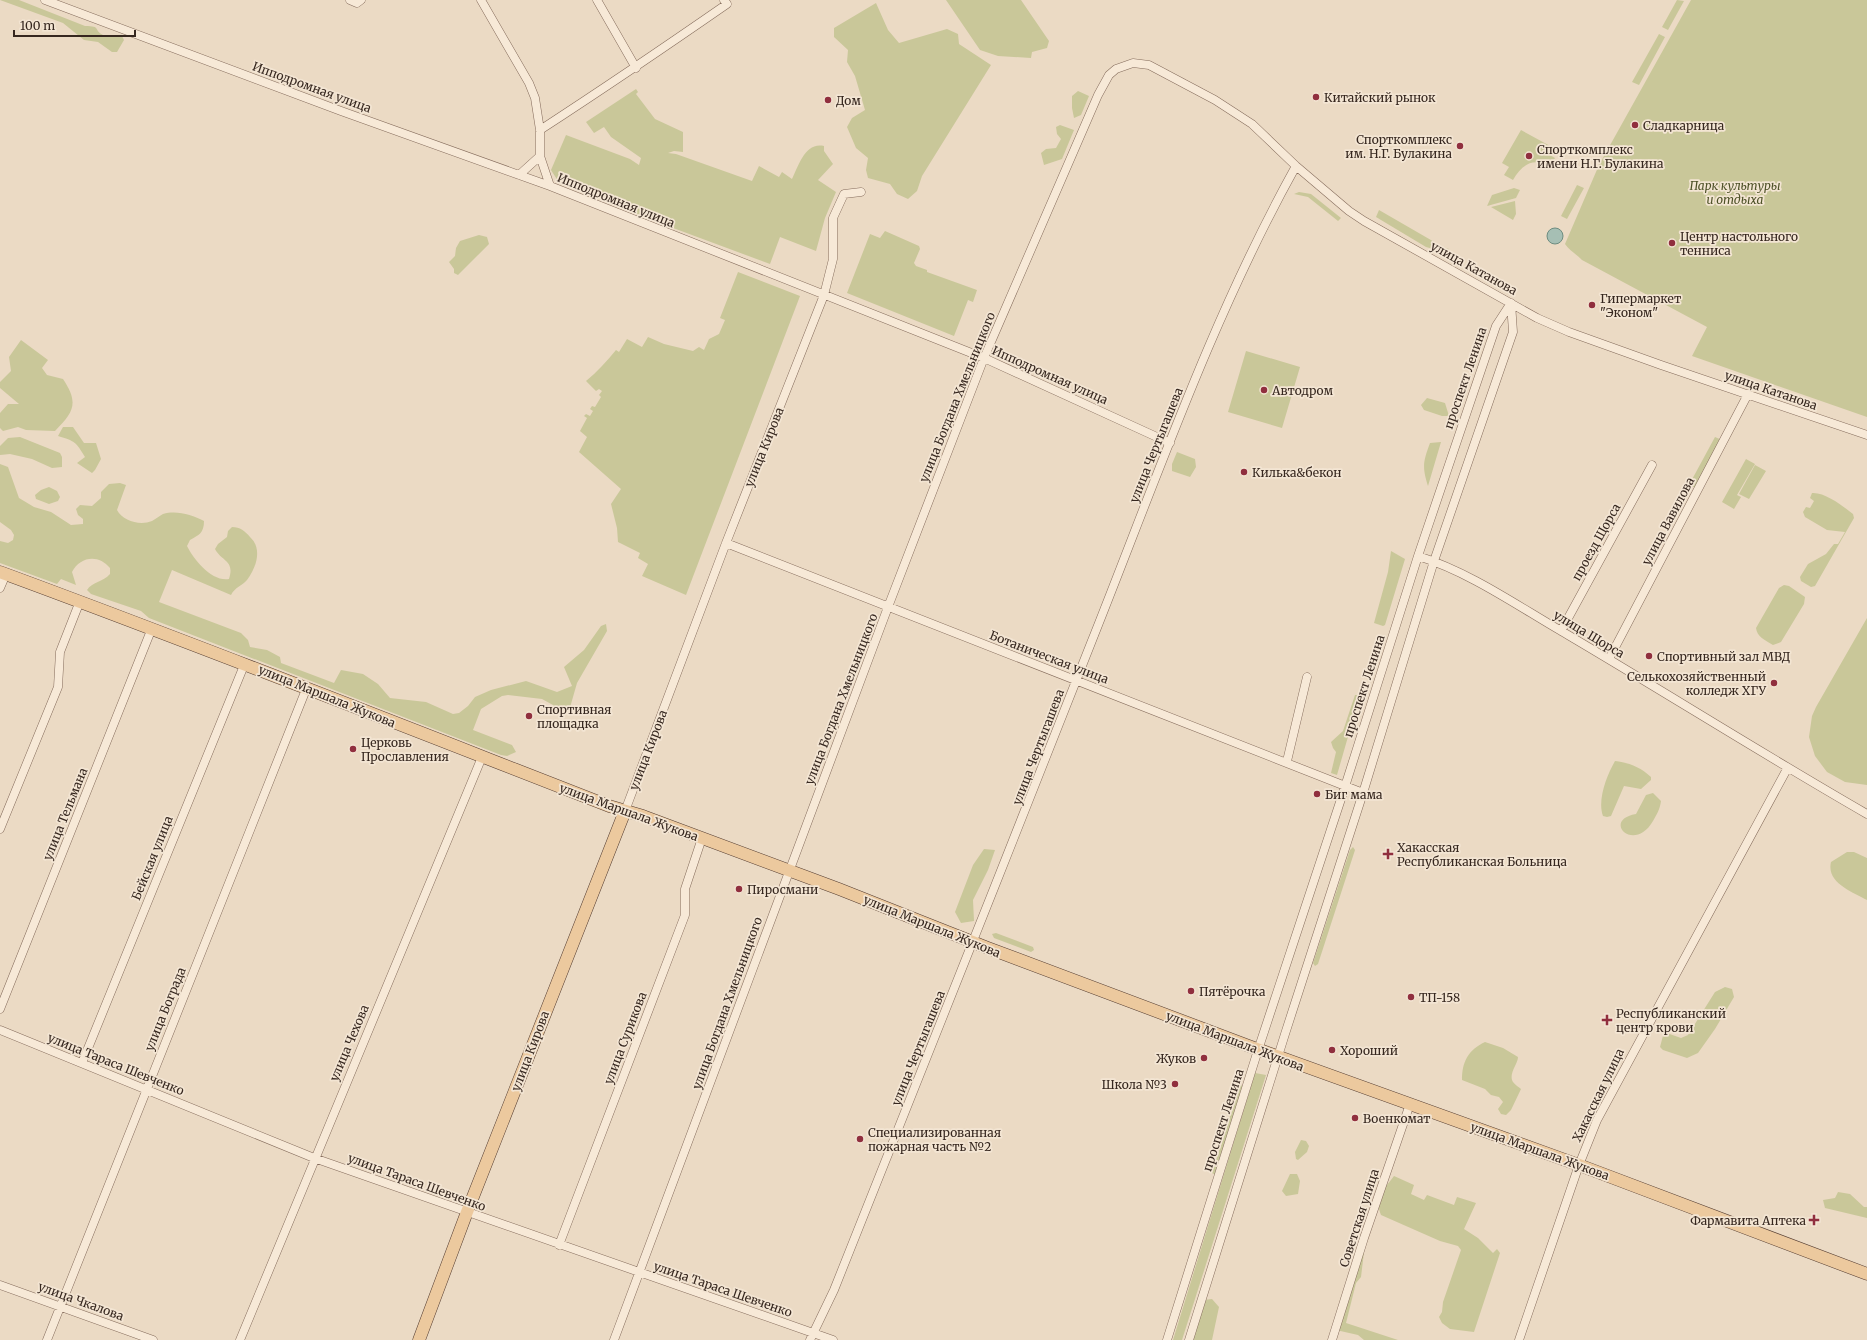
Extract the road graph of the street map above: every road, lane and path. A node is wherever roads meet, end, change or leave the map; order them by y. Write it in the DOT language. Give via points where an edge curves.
graph roads {
  1 [pos="45,0"];
  2 [pos="350,0"];
  3 [pos="361,0"];
  4 [pos="481,0"];
  5 [pos="597,0"];
  6 [pos="726,2"];
  7 [pos="636,68"];
  8 [pos="1109,74"];
  9 [pos="540,130"];
  10 [pos="540,156"];
  11 [pos="1296,166"];
  12 [pos="519,175"];
  13 [pos="550,186"];
  14 [pos="861,192"];
  15 [pos="824,295"];
  16 [pos="1511,303"];
  17 [pos="984,358"];
  18 [pos="1748,394"];
  19 [pos="1867,435"];
  20 [pos="1170,443"];
  21 [pos="1652,465"];
  22 [pos="726,543"];
  23 [pos="1418,556"];
  24 [pos="1434,561"];
  25 [pos="3,573"];
  26 [pos="0,588"];
  27 [pos="80,601"];
  28 [pos="888,606"];
  29 [pos="152,628"];
  30 [pos="1561,631"];
  31 [pos="1609,659"];
  32 [pos="245,663"];
  33 [pos="1307,677"];
  34 [pos="1077,681"];
  35 [pos="307,687"];
  36 [pos="482,757"];
  37 [pos="1287,761"];
  38 [pos="1787,769"];
  39 [pos="1345,786"];
  40 [pos="1364,793"];
  41 [pos="625,811"];
  42 [pos="1867,814"];
  43 [pos="0,829"];
  44 [pos="702,838"];
  45 [pos="789,871"];
  46 [pos="974,942"];
  47 [pos="0,1009"];
  48 [pos="0,1030"];
  49 [pos="1258,1050"];
  50 [pos="1278,1057"];
  51 [pos="82,1063"];
  52 [pos="146,1090"];
  53 [pos="1410,1104"];
  54 [pos="314,1158"];
  55 [pos="1579,1164"];
  56 [pos="467,1212"];
  57 [pos="560,1245"];
  58 [pos="639,1273"];
  59 [pos="1867,1274"];
  60 [pos="0,1285"];
  61 [pos="60,1307"];
  62 [pos="812,1337"];
  63 [pos="47,1340"];
  64 [pos="153,1340"];
  65 [pos="240,1340"];
  66 [pos="420,1340"];
  67 [pos="614,1340"];
  68 [pos="833,1340"];
  69 [pos="1167,1340"];
  70 [pos="1189,1340"];
  71 [pos="1332,1340"];
  72 [pos="1519,1340"];
  1 -- 12 [label="street, Ипподромная улица"];
  2 -- 3 [label="street" via="357,3"];
  4 -- 9 [label="street" via="529,83 535,98"];
  5 -- 7 [label="street"];
  6 -- 7 [label="street"];
  7 -- 9 [label="street"];
  8 -- 11 [label="street, улица Катанова" via="1133,63 1149,65 1215,100 1252,124"];
  8 -- 17 [label="street, улица Богдана Хмельницкого"];
  9 -- 10 [label="street"];
  10 -- 12 [label="street"];
  10 -- 13 [label="street"];
  11 -- 16 [label="street, улица Катанова" via="1364,221"];
  11 -- 20 [label="street, улица Чертыгашева" via="1272,209 1242,274"];
  12 -- 13 [label="street, Ипподромная улица"];
  13 -- 15 [label="street, Ипподромная улица"];
  14 -- 15 [label="street, улица Кирова" via="844,194 833,218 833,259"];
  15 -- 17 [label="street, Ипподромная улица"];
  15 -- 22 [label="street, улица Кирова"];
  16 -- 18 [label="street, улица Катанова" via="1569,332"];
  16 -- 23 [label="street, проспект Ленина" via="1496,326"];
  16 -- 24 [label="street" via="1512,332"];
  17 -- 20 [label="street, Ипподромная улица"];
  17 -- 28 [label="street, улица Богдана Хмельницкого"];
  18 -- 19 [label="street, улица Катанова"];
  18 -- 31 [label="street, улица Вавилова"];
  20 -- 34 [label="street, улица Чертыгашева"];
  21 -- 30 [label="street, проезд Щорса"];
  22 -- 28 [label="street, Ботаническая улица"];
  22 -- 41 [label="street, улица Кирова"];
  23 -- 24 [label="street, улица Щорса"];
  23 -- 39 [label="street, проспект Ленина"];
  24 -- 30 [label="street, улица Щорса"];
  24 -- 40 [label="street"];
  25 -- 26 [label="street"];
  25 -- 27 [label="main road, улица Маршала Жукова"];
  27 -- 29 [label="main road, улица Маршала Жукова"];
  27 -- 43 [label="street" via="60,652 58,687"];
  28 -- 34 [label="street, Ботаническая улица"];
  28 -- 45 [label="street, улица Богдана Хмельницкого"];
  29 -- 32 [label="main road, улица Маршала Жукова"];
  29 -- 47 [label="street, улица Тельмана"];
  30 -- 31 [label="street, улица Щорса"];
  31 -- 38 [label="street, улица Щорса"];
  32 -- 35 [label="main road, улица Маршала Жукова"];
  32 -- 51 [label="street, Бейская улица"];
  33 -- 37 [label="street"];
  34 -- 37 [label="street, Ботаническая улица"];
  34 -- 46 [label="street, улица Чертыгашева"];
  35 -- 36 [label="main road, улица Маршала Жукова"];
  35 -- 52 [label="street, улица Бограда"];
  36 -- 41 [label="main road, улица Маршала Жукова"];
  36 -- 54 [label="street, улица Чехова"];
  37 -- 39 [label="street, Ботаническая улица"];
  38 -- 42 [label="street, улица Щорса"];
  38 -- 55 [label="street, Хакасская улица" via="1614,1087"];
  39 -- 40 [label="street, Ботаническая улица"];
  39 -- 49 [label="street, проспект Ленина"];
  40 -- 50 [label="street"];
  41 -- 44 [label="main road, улица Маршала Жукова"];
  41 -- 56 [label="main road, улица Кирова"];
  44 -- 45 [label="main road, улица Маршала Жукова"];
  44 -- 57 [label="street, улица Сурикова" via="685,889 685,915"];
  45 -- 46 [label="main road, улица Маршала Жукова"];
  45 -- 58 [label="street, улица Богдана Хмельницкого"];
  46 -- 49 [label="main road, улица Маршала Жукова"];
  46 -- 62 [label="street, улица Чертыгашева" via="834,1290"];
  48 -- 51 [label="street, улица Тараса Шевченко"];
  49 -- 50 [label="main road, улица Маршала Жукова"];
  49 -- 69 [label="street, проспект Ленина"];
  50 -- 53 [label="main road, улица Маршала Жукова"];
  50 -- 70 [label="street"];
  51 -- 52 [label="street, улица Тараса Шевченко"];
  52 -- 54 [label="street, улица Тараса Шевченко"];
  52 -- 61 [label="street, улица Бограда"];
  53 -- 55 [label="main road, улица Маршала Жукова"];
  53 -- 71 [label="street, Советская улица"];
  54 -- 56 [label="street, улица Тараса Шевченко"];
  54 -- 65 [label="street, улица Чехова"];
  55 -- 59 [label="main road, улица Маршала Жукова"];
  55 -- 72 [label="street, Хакасская улица"];
  56 -- 57 [label="street, улица Тараса Шевченко"];
  56 -- 66 [label="main road, улица Кирова"];
  57 -- 58 [label="street, улица Тараса Шевченко"];
  58 -- 62 [label="street, улица Тараса Шевченко"];
  58 -- 67 [label="street, улица Богдана Хмельницкого"];
  60 -- 61 [label="street, улица Чкалова"];
  61 -- 63 [label="street, улица Бограда"];
  61 -- 64 [label="street, улица Чкалова"];
  62 -- 68 [label="street, улица Тараса Шевченко"];
}
